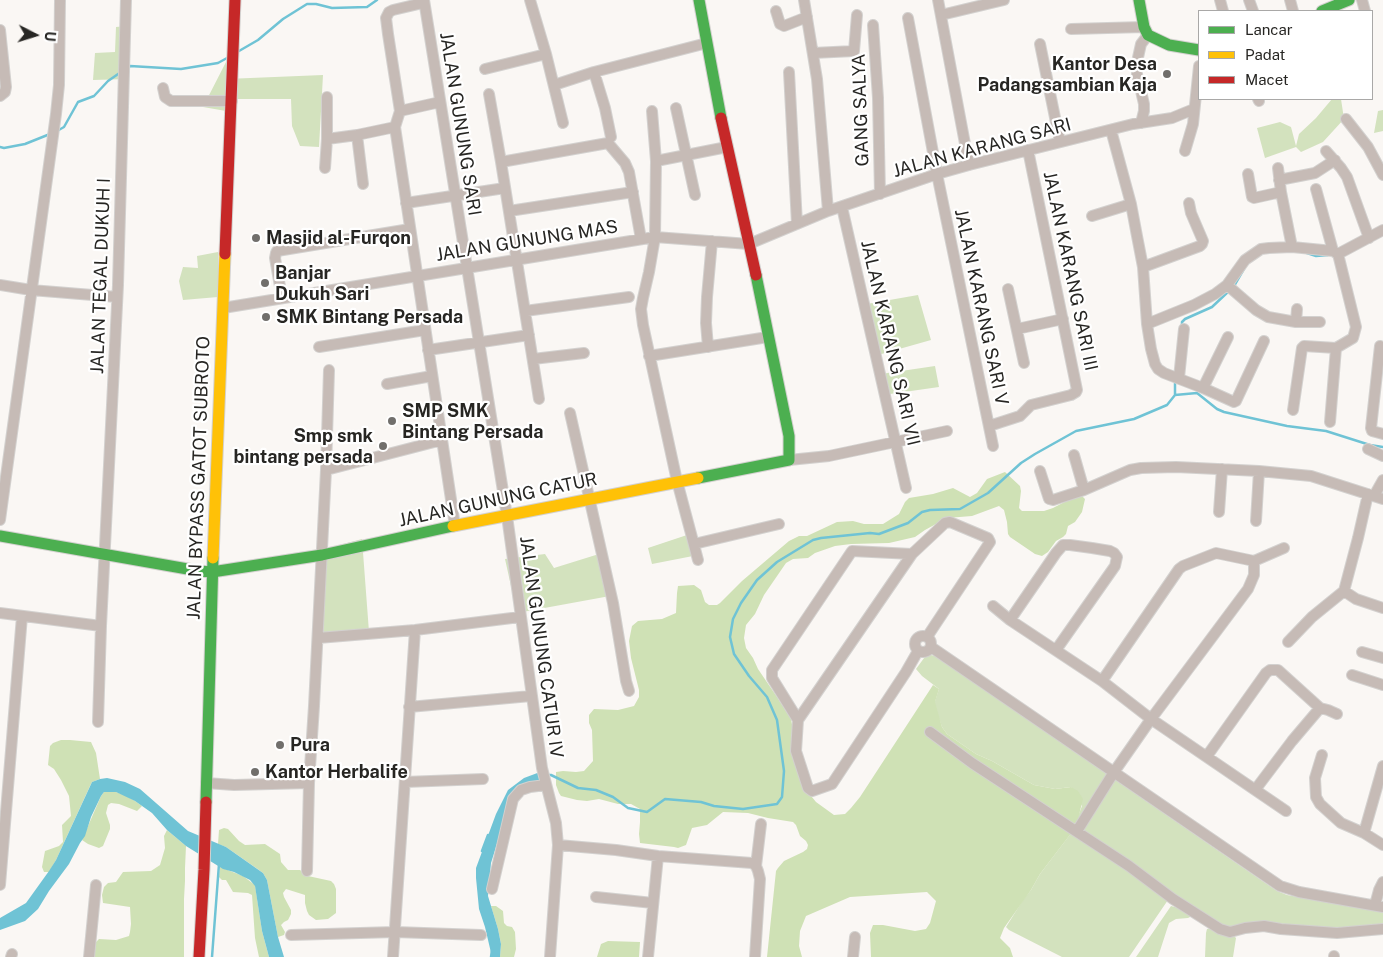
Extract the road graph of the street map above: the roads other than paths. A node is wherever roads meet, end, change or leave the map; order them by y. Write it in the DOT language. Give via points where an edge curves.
graph roads {
  1 [pos="60,0"];
  2 [pos="126,0"];
  3 [pos="235,0"];
  4 [pos="530,0"];
  5 [pos="699,0"];
  6 [pos="804,0"];
  7 [pos="938,0"];
  8 [pos="1004,0"];
  9 [pos="1139,0"];
  10 [pos="1349,0"];
  11 [pos="424,2"];
  12 [pos="1327,8"];
  13 [pos="776,11"];
  14 [pos="857,15"];
  15 [pos="941,15"];
  16 [pos="807,17"];
  17 [pos="908,18"];
  18 [pos="873,24"];
  19 [pos="1071,29"];
  20 [pos="0,30"];
  21 [pos="1146,31"];
  22 [pos="707,43"];
  23 [pos="1040,44"];
  24 [pos="1198,50"];
  25 [pos="814,53"];
  26 [pos="546,54"];
  27 [pos="485,69"];
  28 [pos="594,72"];
  29 [pos="789,72"];
  30 [pos="1198,75"];
  31 [pos="554,84"];
  32 [pos="163,88"];
  33 [pos="488,94"];
  34 [pos="1,96"];
  35 [pos="327,97"];
  36 [pos="232,101"];
  37 [pos="440,102"];
  38 [pos="676,108"];
  39 [pos="1194,109"];
  40 [pos="400,111"];
  41 [pos="652,111"];
  42 [pos="1346,119"];
  43 [pos="1140,123"];
  44 [pos="564,124"];
  45 [pos="395,127"];
  46 [pos="1112,130"];
  47 [pos="357,135"];
  48 [pos="327,139"];
  49 [pos="609,140"];
  50 [pos="1060,142"];
  51 [pos="727,147"];
  52 [pos="1028,150"];
  53 [pos="1185,151"];
  54 [pos="1326,151"];
  55 [pos="686,154"];
  56 [pos="656,160"];
  57 [pos="1335,160"];
  58 [pos="501,162"];
  59 [pos="968,165"];
  60 [pos="325,168"];
  61 [pos="1278,168"];
  62 [pos="937,174"];
  63 [pos="1248,174"];
  64 [pos="1383,175"];
  65 [pos="1279,180"];
  66 [pos="363,184"];
  67 [pos="505,188"];
  68 [pos="1316,189"];
  69 [pos="633,192"];
  70 [pos="1281,192"];
  71 [pos="880,194"];
  72 [pos="695,195"];
  73 [pos="455,196"];
  74 [pos="406,203"];
  75 [pos="1189,203"];
  76 [pos="1131,204"];
  77 [pos="842,207"];
  78 [pos="509,211"];
  79 [pos="828,212"];
  80 [pos="1092,216"];
  81 [pos="797,224"];
  82 [pos="410,229"];
  83 [pos="1383,230"];
  84 [pos="655,237"];
  85 [pos="1369,238"];
  86 [pos="641,239"];
  87 [pos="712,242"];
  88 [pos="749,244"];
  89 [pos="1292,247"];
  90 [pos="1335,253"];
  91 [pos="517,260"];
  92 [pos="1143,267"];
  93 [pos="466,268"];
  94 [pos="417,276"];
  95 [pos="0,285"];
  96 [pos="1228,285"];
  97 [pos="1008,289"];
  98 [pos="31,290"];
  99 [pos="117,297"];
  100 [pos="629,297"];
  101 [pos="282,298"];
  102 [pos="223,308"];
  103 [pos="1296,309"];
  104 [pos="525,311"];
  105 [pos="1063,319"];
  106 [pos="1296,322"];
  107 [pos="1320,322"];
  108 [pos="1147,324"];
  109 [pos="1017,329"];
  110 [pos="426,330"];
  111 [pos="1184,330"];
  112 [pos="529,335"];
  113 [pos="1228,336"];
  114 [pos="768,337"];
  115 [pos="1264,341"];
  116 [pos="478,342"];
  117 [pos="1380,346"];
  118 [pos="319,347"];
  119 [pos="708,347"];
  120 [pos="1336,348"];
  121 [pos="428,350"];
  122 [pos="584,353"];
  123 [pos="649,356"];
  124 [pos="533,359"];
  125 [pos="1024,363"];
  126 [pos="329,370"];
  127 [pos="432,376"];
  128 [pos="1179,378"];
  129 [pos="387,384"];
  130 [pos="1203,388"];
  131 [pos="539,399"];
  132 [pos="1293,410"];
  133 [pos="570,413"];
  134 [pos="1330,422"];
  135 [pos="989,426"];
  136 [pos="947,431"];
  137 [pos="1383,434"];
  138 [pos="442,440"];
  139 [pos="896,441"];
  140 [pos="993,446"];
  141 [pos="1368,449"];
  142 [pos="1074,455"];
  143 [pos="1383,456"];
  144 [pos="790,460"];
  145 [pos="1222,469"];
  146 [pos="326,470"];
  147 [pos="1040,470"];
  148 [pos="1259,471"];
  149 [pos="1383,480"];
  150 [pos="677,481"];
  151 [pos="906,488"];
  152 [pos="1084,490"];
  153 [pos="1375,496"];
  154 [pos="589,499"];
  155 [pos="1219,512"];
  156 [pos="507,516"];
  157 [pos="0,520"];
  158 [pos="1256,521"];
  159 [pos="779,524"];
  160 [pos="454,526"];
  161 [pos="0,536"];
  162 [pos="694,544"];
  163 [pos="1284,548"];
  164 [pos="104,554"];
  165 [pos="912,554"];
  166 [pos="322,555"];
  167 [pos="698,560"];
  168 [pos="1254,561"];
  169 [pos="212,572"];
  170 [pos="1344,590"];
  171 [pos="993,606"];
  172 [pos="1383,608"];
  173 [pos="0,613"];
  174 [pos="22,616"];
  175 [pos="520,617"];
  176 [pos="1010,620"];
  177 [pos="101,626"];
  178 [pos="415,630"];
  179 [pos="318,638"];
  180 [pos="929,642"];
  181 [pos="1288,642"];
  182 [pos="1056,650"];
  183 [pos="1362,652"];
  184 [pos="1383,658"];
  185 [pos="1352,675"];
  186 [pos="1102,681"];
  187 [pos="1383,685"];
  188 [pos="629,691"];
  189 [pos="531,696"];
  190 [pos="409,706"];
  191 [pos="1320,708"];
  192 [pos="1337,714"];
  193 [pos="1151,719"];
  194 [pos="798,720"];
  195 [pos="98,722"];
  196 [pos="930,732"];
  197 [pos="1322,755"];
  198 [pos="1207,756"];
  199 [pos="1383,766"];
  200 [pos="1114,772"];
  201 [pos="483,779"];
  202 [pos="405,782"];
  203 [pos="206,783"];
  204 [pos="309,783"];
  205 [pos="545,784"];
  206 [pos="1255,790"];
  207 [pos="1286,811"];
  208 [pos="761,824"];
  209 [pos="1077,831"];
  210 [pos="1364,834"];
  211 [pos="558,844"];
  212 [pos="1382,845"];
  213 [pos="658,856"];
  214 [pos="756,866"];
  215 [pos="307,871"];
  216 [pos="1383,882"];
  217 [pos="0,885"];
  218 [pos="96,885"];
  219 [pos="492,889"];
  220 [pos="596,897"];
  221 [pos="653,903"];
  222 [pos="1379,906"];
  223 [pos="1383,929"];
  224 [pos="395,932"];
  225 [pos="291,935"];
  226 [pos="481,935"];
  227 [pos="855,937"];
  228 [pos="89,957"];
  229 [pos="199,957"];
  230 [pos="393,957"];
  231 [pos="550,957"];
  232 [pos="648,957"];
  233 [pos="755,957"];
  234 [pos="853,957"];
  1 -- 98 [label="street" via="59,85"];
  2 -- 99 [label="street, JALAN TEGAL DUKUH I"];
  3 -- 36 [label="street, JALAN BYPASS GATOT SUBROTO"];
  4 -- 26 [label="street"];
  5 -- 22 [label="street"];
  6 -- 16 [label="street"];
  7 -- 15 [label="street"];
  8 -- 15 [label="street"];
  9 -- 21 [label="street"];
  10 -- 12 [label="street"];
  11 -- 37 [label="street, JALAN GUNUNG SARI"];
  11 -- 40 [label="street" via="393,10 386,18"];
  13 -- 16 [label="street" via="780,24 784,26"];
  14 -- 25 [label="street" via="854,51"];
  15 -- 59 [label="street"];
  16 -- 25 [label="street"];
  17 -- 62 [label="street, JALAN KARANG SARI V"];
  18 -- 71 [label="street, GANG SALYA"];
  19 -- 21 [label="street"];
  20 -- 34 [label="street" via="6,87"];
  21 -- 24 [label="street" via="1159,42"];
  21 -- 43 [label="street" via="1137,62 1144,104"];
  22 -- 28 [label="street"];
  22 -- 51 [label="street"];
  23 -- 50 [label="street"];
  25 -- 79 [label="street"];
  26 -- 27 [label="street"];
  26 -- 31 [label="street"];
  28 -- 31 [label="street"];
  28 -- 49 [label="street" via="606,108"];
  29 -- 81 [label="street"];
  30 -- 39 [label="street"];
  31 -- 44 [label="street"];
  32 -- 36 [label="street" via="165,97 171,101"];
  33 -- 58 [label="street"];
  35 -- 48 [label="street"];
  36 -- 102 [label="street, JALAN BYPASS GATOT SUBROTO"];
  37 -- 40 [label="street"];
  37 -- 73 [label="street, JALAN GUNUNG SARI"];
  38 -- 55 [label="street"];
  39 -- 43 [label="street, JALAN KARANG SARI" via="1172,118"];
  39 -- 53 [label="street"];
  40 -- 45 [label="street"];
  41 -- 56 [label="street"];
  42 -- 64 [label="street" via="1368,147"];
  43 -- 46 [label="street, JALAN KARANG SARI"];
  45 -- 47 [label="street"];
  45 -- 74 [label="street"];
  46 -- 50 [label="street, JALAN KARANG SARI"];
  46 -- 76 [label="street"];
  47 -- 48 [label="street"];
  47 -- 66 [label="street"];
  48 -- 60 [label="street"];
  49 -- 58 [label="street"];
  49 -- 69 [label="street" via="625,163"];
  50 -- 52 [label="street, JALAN KARANG SARI"];
  51 -- 55 [label="street"];
  51 -- 88 [label="street"];
  52 -- 59 [label="street, JALAN KARANG SARI"];
  52 -- 105 [label="street, JALAN KARANG SARI III"];
  54 -- 57 [label="street"];
  55 -- 56 [label="street"];
  55 -- 72 [label="street"];
  56 -- 84 [label="street"];
  57 -- 65 [label="street" via="1315,173"];
  57 -- 85 [label="street" via="1347,177"];
  58 -- 67 [label="street"];
  59 -- 62 [label="street, JALAN KARANG SARI"];
  61 -- 65 [label="street"];
  62 -- 71 [label="street, JALAN KARANG SARI"];
  62 -- 135 [label="street, JALAN KARANG SARI V"];
  63 -- 70 [label="street" via="1252,197"];
  65 -- 70 [label="street"];
  67 -- 73 [label="street"];
  67 -- 78 [label="street"];
  68 -- 90 [label="street"];
  69 -- 78 [label="street"];
  69 -- 86 [label="street"];
  70 -- 89 [label="street"];
  71 -- 77 [label="street, JALAN KARANG SARI"];
  73 -- 74 [label="street"];
  73 -- 93 [label="street, JALAN GUNUNG SARI"];
  74 -- 82 [label="street"];
  75 -- 92 [label="street" via="1202,244"];
  76 -- 80 [label="street"];
  76 -- 92 [label="street"];
  77 -- 79 [label="street, JALAN KARANG SARI"];
  77 -- 139 [label="street, JALAN KARANG SARI VII"];
  78 -- 91 [label="street"];
  79 -- 81 [label="street, JALAN KARANG SARI"];
  81 -- 88 [label="street, JALAN KARANG SARI"];
  82 -- 94 [label="street"];
  82 -- 101 [label="street" via="277,251"];
  83 -- 85 [label="street"];
  84 -- 86 [label="street, JALAN GUNUNG MAS"];
  84 -- 87 [label="street, JALAN GUNUNG MAS"];
  84 -- 123 [label="street" via="641,309"];
  85 -- 90 [label="street"];
  86 -- 91 [label="street, JALAN GUNUNG MAS"];
  87 -- 88 [label="street, JALAN GUNUNG MAS"];
  87 -- 119 [label="street" via="707,297"];
  88 -- 114 [label="street"];
  89 -- 90 [label="street"];
  89 -- 96 [label="street" via="1269,248 1254,253"];
  90 -- 120 [label="street" via="1356,327 1353,338"];
  91 -- 93 [label="street, JALAN GUNUNG MAS"];
  91 -- 104 [label="street"];
  92 -- 108 [label="street"];
  93 -- 94 [label="street, JALAN GUNUNG MAS"];
  93 -- 116 [label="street, JALAN GUNUNG SARI"];
  94 -- 101 [label="street, JALAN GUNUNG MAS"];
  94 -- 110 [label="street"];
  95 -- 98 [label="street"];
  96 -- 106 [label="street" via="1268,317"];
  96 -- 108 [label="street" via="1194,305"];
  97 -- 109 [label="street"];
  98 -- 99 [label="street"];
  98 -- 157 [label="street"];
  99 -- 164 [label="street, JALAN TEGAL DUKUH I"];
  100 -- 104 [label="street"];
  101 -- 102 [label="street, JALAN GUNUNG MAS"];
  102 -- 169 [label="street, JALAN BYPASS GATOT SUBROTO"];
  103 -- 106 [label="street"];
  104 -- 112 [label="street"];
  105 -- 109 [label="street"];
  105 -- 135 [label="street, JALAN KARANG SARI III" via="1076,392 1031,405 1020,416"];
  106 -- 107 [label="street"];
  108 -- 128 [label="street" via="1155,364 1164,373"];
  109 -- 125 [label="street"];
  110 -- 118 [label="street"];
  110 -- 121 [label="street"];
  111 -- 128 [label="street"];
  112 -- 116 [label="street"];
  112 -- 124 [label="street"];
  113 -- 130 [label="street"];
  114 -- 119 [label="street"];
  114 -- 144 [label="street" via="790,436"];
  115 -- 130 [label="street" via="1236,401"];
  116 -- 121 [label="street"];
  116 -- 156 [label="street, JALAN GUNUNG CATUR IV"];
  117 -- 137 [label="street" via="1371,428"];
  119 -- 123 [label="street"];
  120 -- 132 [label="street" via="1302,348"];
  120 -- 134 [label="street"];
  121 -- 127 [label="street"];
  122 -- 124 [label="street"];
  123 -- 150 [label="street"];
  124 -- 131 [label="street"];
  126 -- 146 [label="street"];
  127 -- 129 [label="street"];
  127 -- 138 [label="street"];
  128 -- 130 [label="street"];
  133 -- 154 [label="street"];
  135 -- 140 [label="street, JALAN KARANG SARI V"];
  136 -- 139 [label="street, JALAN GUNUNG CATUR"];
  138 -- 146 [label="street"];
  138 -- 160 [label="street"];
  139 -- 144 [label="street, JALAN GUNUNG CATUR" via="829,456"];
  139 -- 151 [label="street, JALAN KARANG SARI VII"];
  141 -- 143 [label="street"];
  142 -- 152 [label="street"];
  144 -- 150 [label="street, JALAN GUNUNG CATUR"];
  145 -- 148 [label="street"];
  145 -- 152 [label="street" via="1136,468"];
  145 -- 155 [label="street"];
  146 -- 166 [label="street"];
  147 -- 152 [label="street" via="1049,499"];
  148 -- 153 [label="street" via="1312,476"];
  148 -- 158 [label="street"];
  149 -- 153 [label="street"];
  150 -- 154 [label="street, JALAN GUNUNG CATUR"];
  150 -- 162 [label="street"];
  153 -- 170 [label="street" via="1358,538"];
  154 -- 156 [label="street, JALAN GUNUNG CATUR"];
  154 -- 188 [label="street"];
  156 -- 160 [label="street, JALAN GUNUNG CATUR"];
  156 -- 175 [label="street, JALAN GUNUNG CATUR IV"];
  159 -- 162 [label="street"];
  160 -- 166 [label="street, JALAN GUNUNG CATUR"];
  161 -- 164 [label="street, JALAN GUNUNG CATUR"];
  162 -- 167 [label="street"];
  163 -- 168 [label="street"];
  164 -- 169 [label="street, JALAN GUNUNG CATUR"];
  164 -- 177 [label="street, JALAN TEGAL DUKUH I"];
  165 -- 180 [label="street" via="948,522 990,539"];
  165 -- 194 [label="street"];
  165 -- 194 [label="street" via="852,550 772,670 772,678"];
  166 -- 169 [label="street, JALAN GUNUNG CATUR"];
  166 -- 179 [label="street"];
  168 -- 186 [label="street" via="1216,554 1178,569"];
  168 -- 193 [label="street" via="1254,575 1248,589"];
  169 -- 203 [label="street, JALAN BYPASS GATOT SUBROTO"];
  170 -- 172 [label="street" via="1356,599"];
  170 -- 181 [label="street"];
  171 -- 176 [label="street"];
  173 -- 174 [label="street"];
  174 -- 177 [label="street"];
  174 -- 217 [label="street"];
  175 -- 178 [label="street"];
  175 -- 189 [label="street, JALAN GUNUNG CATUR IV"];
  176 -- 182 [label="street"];
  176 -- 182 [label="street" via="1063,545 1114,553 1117,557 1115,566"];
  177 -- 195 [label="street, JALAN TEGAL DUKUH I"];
  178 -- 179 [label="street"];
  178 -- 190 [label="street"];
  179 -- 204 [label="street"];
  180 -- 194 [label="street" via="925,652 918,650 832,784 812,791 808,788 796,751"];
  180 -- 200 [label="street"];
  182 -- 186 [label="street"];
  183 -- 184 [label="street"];
  185 -- 187 [label="street"];
  186 -- 193 [label="street"];
  189 -- 190 [label="street"];
  189 -- 205 [label="street, JALAN GUNUNG CATUR IV"];
  190 -- 202 [label="street"];
  191 -- 192 [label="street"];
  191 -- 198 [label="street" via="1278,670 1270,670"];
  191 -- 206 [label="street"];
  193 -- 198 [label="street"];
  193 -- 200 [label="street"];
  196 -- 209 [label="street"];
  197 -- 210 [label="street" via="1315,778 1316,797 1341,823"];
  198 -- 206 [label="street"];
  199 -- 210 [label="street"];
  200 -- 209 [label="street"];
  200 -- 222 [label="street" via="1280,886"];
  201 -- 202 [label="street"];
  202 -- 224 [label="street"];
  203 -- 204 [label="street"];
  203 -- 229 [label="street, JALAN BYPASS GATOT SUBROTO"];
  204 -- 215 [label="street"];
  205 -- 211 [label="street, JALAN GUNUNG CATUR IV"];
  205 -- 219 [label="street" via="521,790 513,799"];
  206 -- 207 [label="street"];
  208 -- 214 [label="street"];
  209 -- 223 [label="street" via="1220,930 1230,932 1264,926 1337,933"];
  210 -- 212 [label="street"];
  211 -- 213 [label="street"];
  211 -- 231 [label="street, JALAN GUNUNG CATUR IV"];
  213 -- 214 [label="street" via="752,863"];
  213 -- 221 [label="street"];
  214 -- 233 [label="street" via="760,879"];
  216 -- 222 [label="street" via="1379,890"];
  218 -- 228 [label="street"];
  220 -- 221 [label="street"];
  221 -- 232 [label="street"];
  224 -- 225 [label="street"];
  224 -- 226 [label="street"];
  224 -- 230 [label="street"];
  227 -- 234 [label="street"];
}
